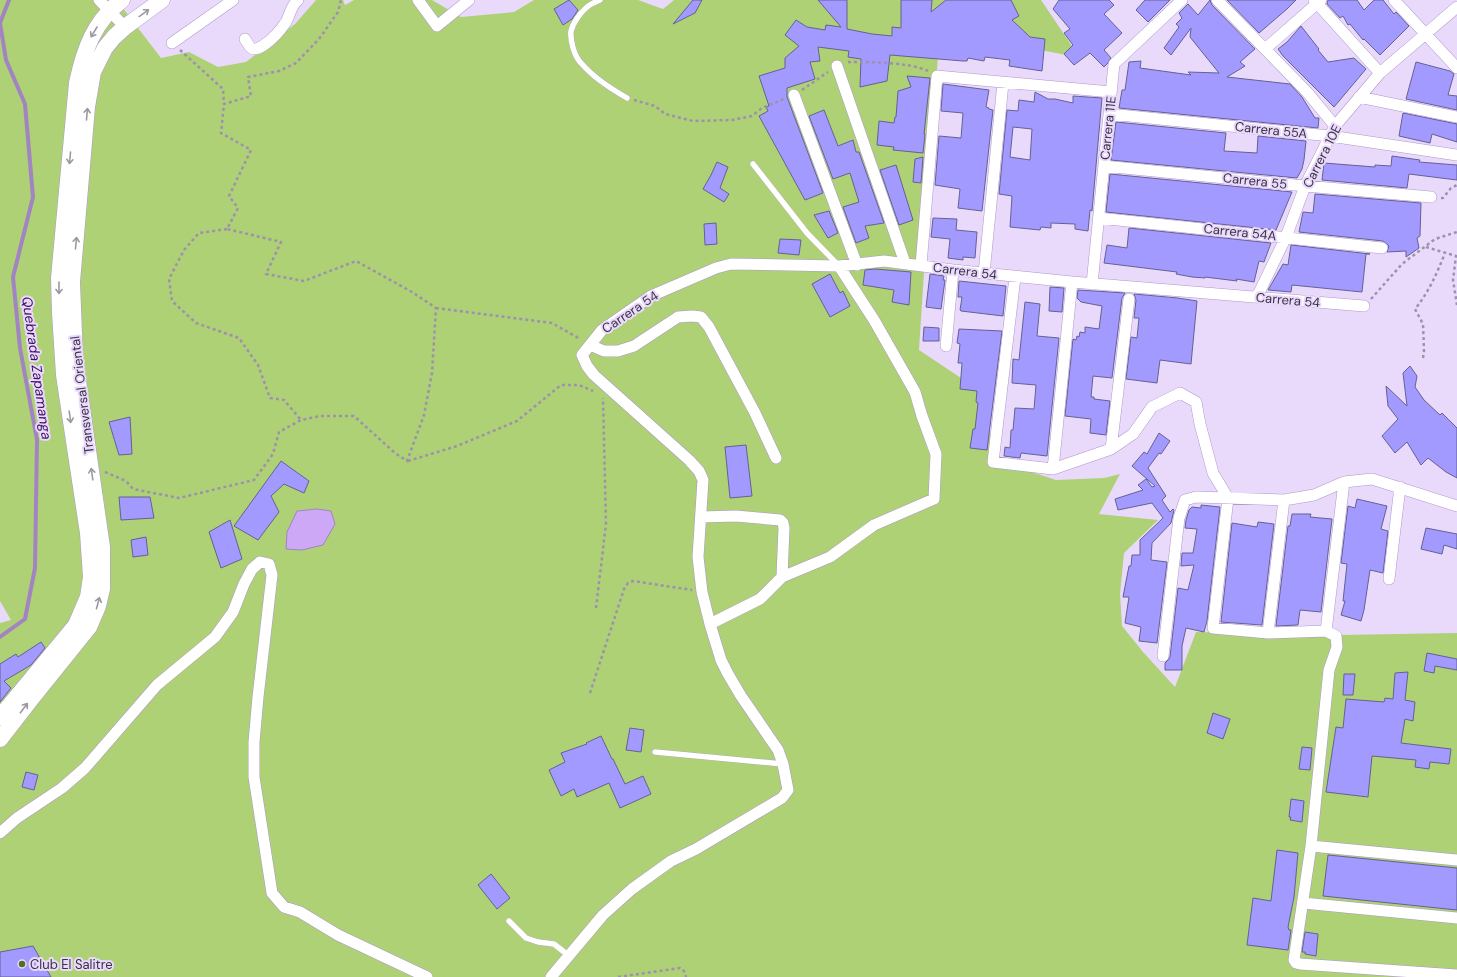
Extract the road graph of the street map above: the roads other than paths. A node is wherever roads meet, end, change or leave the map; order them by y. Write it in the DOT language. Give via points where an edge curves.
graph roads {
  1 [pos="122,0"];
  2 [pos="162,0"];
  3 [pos="233,0"];
  4 [pos="298,0"];
  5 [pos="418,0"];
  6 [pos="469,0"];
  7 [pos="600,0"];
  8 [pos="1182,0"];
  9 [pos="1217,0"];
  10 [pos="1394,0"];
  11 [pos="1317,1"];
  12 [pos="104,5"];
  13 [pos="1457,7"];
  14 [pos="125,27"];
  15 [pos="1426,35"];
  16 [pos="244,40"];
  17 [pos="172,43"];
  18 [pos="1265,49"];
  19 [pos="837,66"];
  20 [pos="1457,68"];
  21 [pos="1380,74"];
  22 [pos="1002,83"];
  23 [pos="1111,92"];
  24 [pos="794,95"];
  25 [pos="1359,97"];
  26 [pos="627,98"];
  27 [pos="1109,114"];
  28 [pos="1457,117"];
  29 [pos="1335,126"];
  30 [pos="1330,136"];
  31 [pos="1457,155"];
  32 [pos="754,164"];
  33 [pos="1104,166"];
  34 [pos="1305,186"];
  35 [pos="1431,197"];
  36 [pos="1099,218"];
  37 [pos="1286,237"];
  38 [pos="1382,248"];
  39 [pos="905,263"];
  40 [pos="857,265"];
  41 [pos="921,265"];
  42 [pos="840,266"];
  43 [pos="952,270"];
  44 [pos="984,273"];
  45 [pos="1015,276"];
  46 [pos="1072,282"];
  47 [pos="1092,284"];
  48 [pos="1257,297"];
  49 [pos="1129,299"];
  50 [pos="1364,306"];
  51 [pos="590,345"];
  52 [pos="946,346"];
  53 [pos="1111,449"];
  54 [pos="776,458"];
  55 [pos="1053,469"];
  56 [pos="1344,482"];
  57 [pos="1400,487"];
  58 [pos="1228,498"];
  59 [pos="1284,500"];
  60 [pos="1457,506"];
  61 [pos="701,517"];
  62 [pos="782,577"];
  63 [pos="1389,579"];
  64 [pos="710,624"];
  65 [pos="1326,631"];
  66 [pos="1268,633"];
  67 [pos="1163,656"];
  68 [pos="0,717"];
  69 [pos="0,739"];
  70 [pos="655,752"];
  71 [pos="783,764"];
  72 [pos="0,833"];
  73 [pos="1311,846"];
  74 [pos="1457,860"];
  75 [pos="1303,903"];
  76 [pos="1457,918"];
  77 [pos="509,921"];
  78 [pos="568,955"];
  79 [pos="1457,975"];
  80 [pos="427,977"];
  81 [pos="550,977"];
  1 -- 12 [label="main road, Transversal Oriental"];
  14 -- 2 [label="main road, Transversal Oriental, one-way"];
  3 -- 17 [label="street"];
  4 -- 16 [label="street" via="272,40 253,49"];
  5 -- 6 [label="street" via="438,26"];
  7 -- 26 [label="lane" via="586,7 578,18 571,31 573,46 579,62 588,71"];
  8 -- 23 [label="street, Carrera 11E" via="1114,64"];
  9 -- 18 [label="street"];
  10 -- 15 [label="street"];
  11 -- 18 [label="street"];
  11 -- 21 [label="street"];
  12 -- 14 [label="street"];
  12 -- 68 [label="main road, Transversal Oriental, one-way" via="82,57 77,83 59,278 64,375 88,533 91,577 86,603 76,625"];
  13 -- 15 [label="street, Carrera 10E"];
  69 -- 14 [label="main road, Transversal Oriental, one-way" via="90,627 102,589 102,547 75,360 72,282 92,72 104,48"];
  15 -- 20 [label="street"];
  15 -- 21 [label="street, Carrera 10E"];
  18 -- 29 [label="street" via="1307,92"];
  19 -- 39 [label="street"];
  21 -- 25 [label="street, Carrera 10E"];
  22 -- 23 [label="street"];
  22 -- 41 [label="street" via="937,76"];
  22 -- 44 [label="street"];
  23 -- 27 [label="street, Carrera 11E"];
  24 -- 40 [label="street"];
  25 -- 28 [label="street"];
  25 -- 29 [label="street, Carrera 10E"];
  27 -- 30 [label="street, Carrera 55A"];
  27 -- 33 [label="street, Carrera 11E"];
  29 -- 30 [label="street, Carrera 10E"];
  30 -- 31 [label="street, Carrera 55A"];
  30 -- 34 [label="street, Carrera 10E"];
  32 -- 42 [label="lane" via="807,233"];
  33 -- 34 [label="street, Carrera 55"];
  33 -- 36 [label="street, Carrera 11E"];
  34 -- 35 [label="street, Carrera 55"];
  34 -- 37 [label="street, Carrera 10E"];
  36 -- 37 [label="street, Carrera 54A"];
  36 -- 47 [label="street, Carrera 11E"];
  37 -- 38 [label="street, Carrera 54A"];
  37 -- 48 [label="street, Carrera 10E"];
  39 -- 40 [label="street, Carrera 54" via="884,261"];
  39 -- 41 [label="street, Carrera 54"];
  40 -- 42 [label="street, Carrera 54"];
  41 -- 43 [label="street, Carrera 54"];
  42 -- 51 [label="street, Carrera 54" via="731,264 716,268 651,296 602,330"];
  42 -- 62 [label="street" via="915,392 936,454 934,498 874,526 830,558"];
  43 -- 44 [label="street, Carrera 54"];
  43 -- 52 [label="street"];
  44 -- 45 [label="street, Carrera 54"];
  45 -- 46 [label="street, Carrera 54"];
  45 -- 55 [label="street" via="992,462"];
  46 -- 47 [label="street, Carrera 54"];
  46 -- 55 [label="street"];
  47 -- 48 [label="street, Carrera 54"];
  48 -- 50 [label="street, Carrera 54"];
  49 -- 53 [label="street"];
  51 -- 54 [label="street" via="604,351 618,351 634,346 678,317 701,317 709,327 755,412"];
  51 -- 61 [label="street" via="582,355 594,375 689,460 699,472 703,480"];
  53 -- 55 [label="street"];
  53 -- 58 [label="street" via="1133,434 1152,407 1180,393 1196,402 1213,473"];
  56 -- 57 [label="street" via="1372,479"];
  56 -- 59 [label="street" via="1314,495"];
  56 -- 65 [label="street"];
  57 -- 60 [label="street"];
  57 -- 63 [label="street"];
  58 -- 59 [label="street"];
  58 -- 66 [label="street" via="1213,628"];
  58 -- 67 [label="street" via="1196,497 1185,500 1179,518"];
  59 -- 66 [label="street"];
  61 -- 62 [label="street" via="736,516 783,522"];
  61 -- 64 [label="street" via="698,557 702,592"];
  62 -- 64 [label="street" via="760,599"];
  64 -- 71 [label="street" via="728,674 778,750"];
  65 -- 66 [label="street"];
  65 -- 73 [label="street" via="1336,636 1337,647 1329,670"];
  70 -- 71 [label="lane"];
  71 -- 78 [label="street" via="788,790 782,798 671,861 632,889 603,915"];
  72 -- 80 [label="street" via="85,768 156,685 215,637 233,612 252,569 260,562 269,564 272,575 258,697 254,777 272,893 284,907 300,912 338,935"];
  73 -- 74 [label="street"];
  73 -- 75 [label="street"];
  75 -- 76 [label="street"];
  75 -- 79 [label="street" via="1294,960 1296,963"];
  77 -- 78 [label="lane" via="526,938 554,944"];
  78 -- 81 [label="street"];
}
